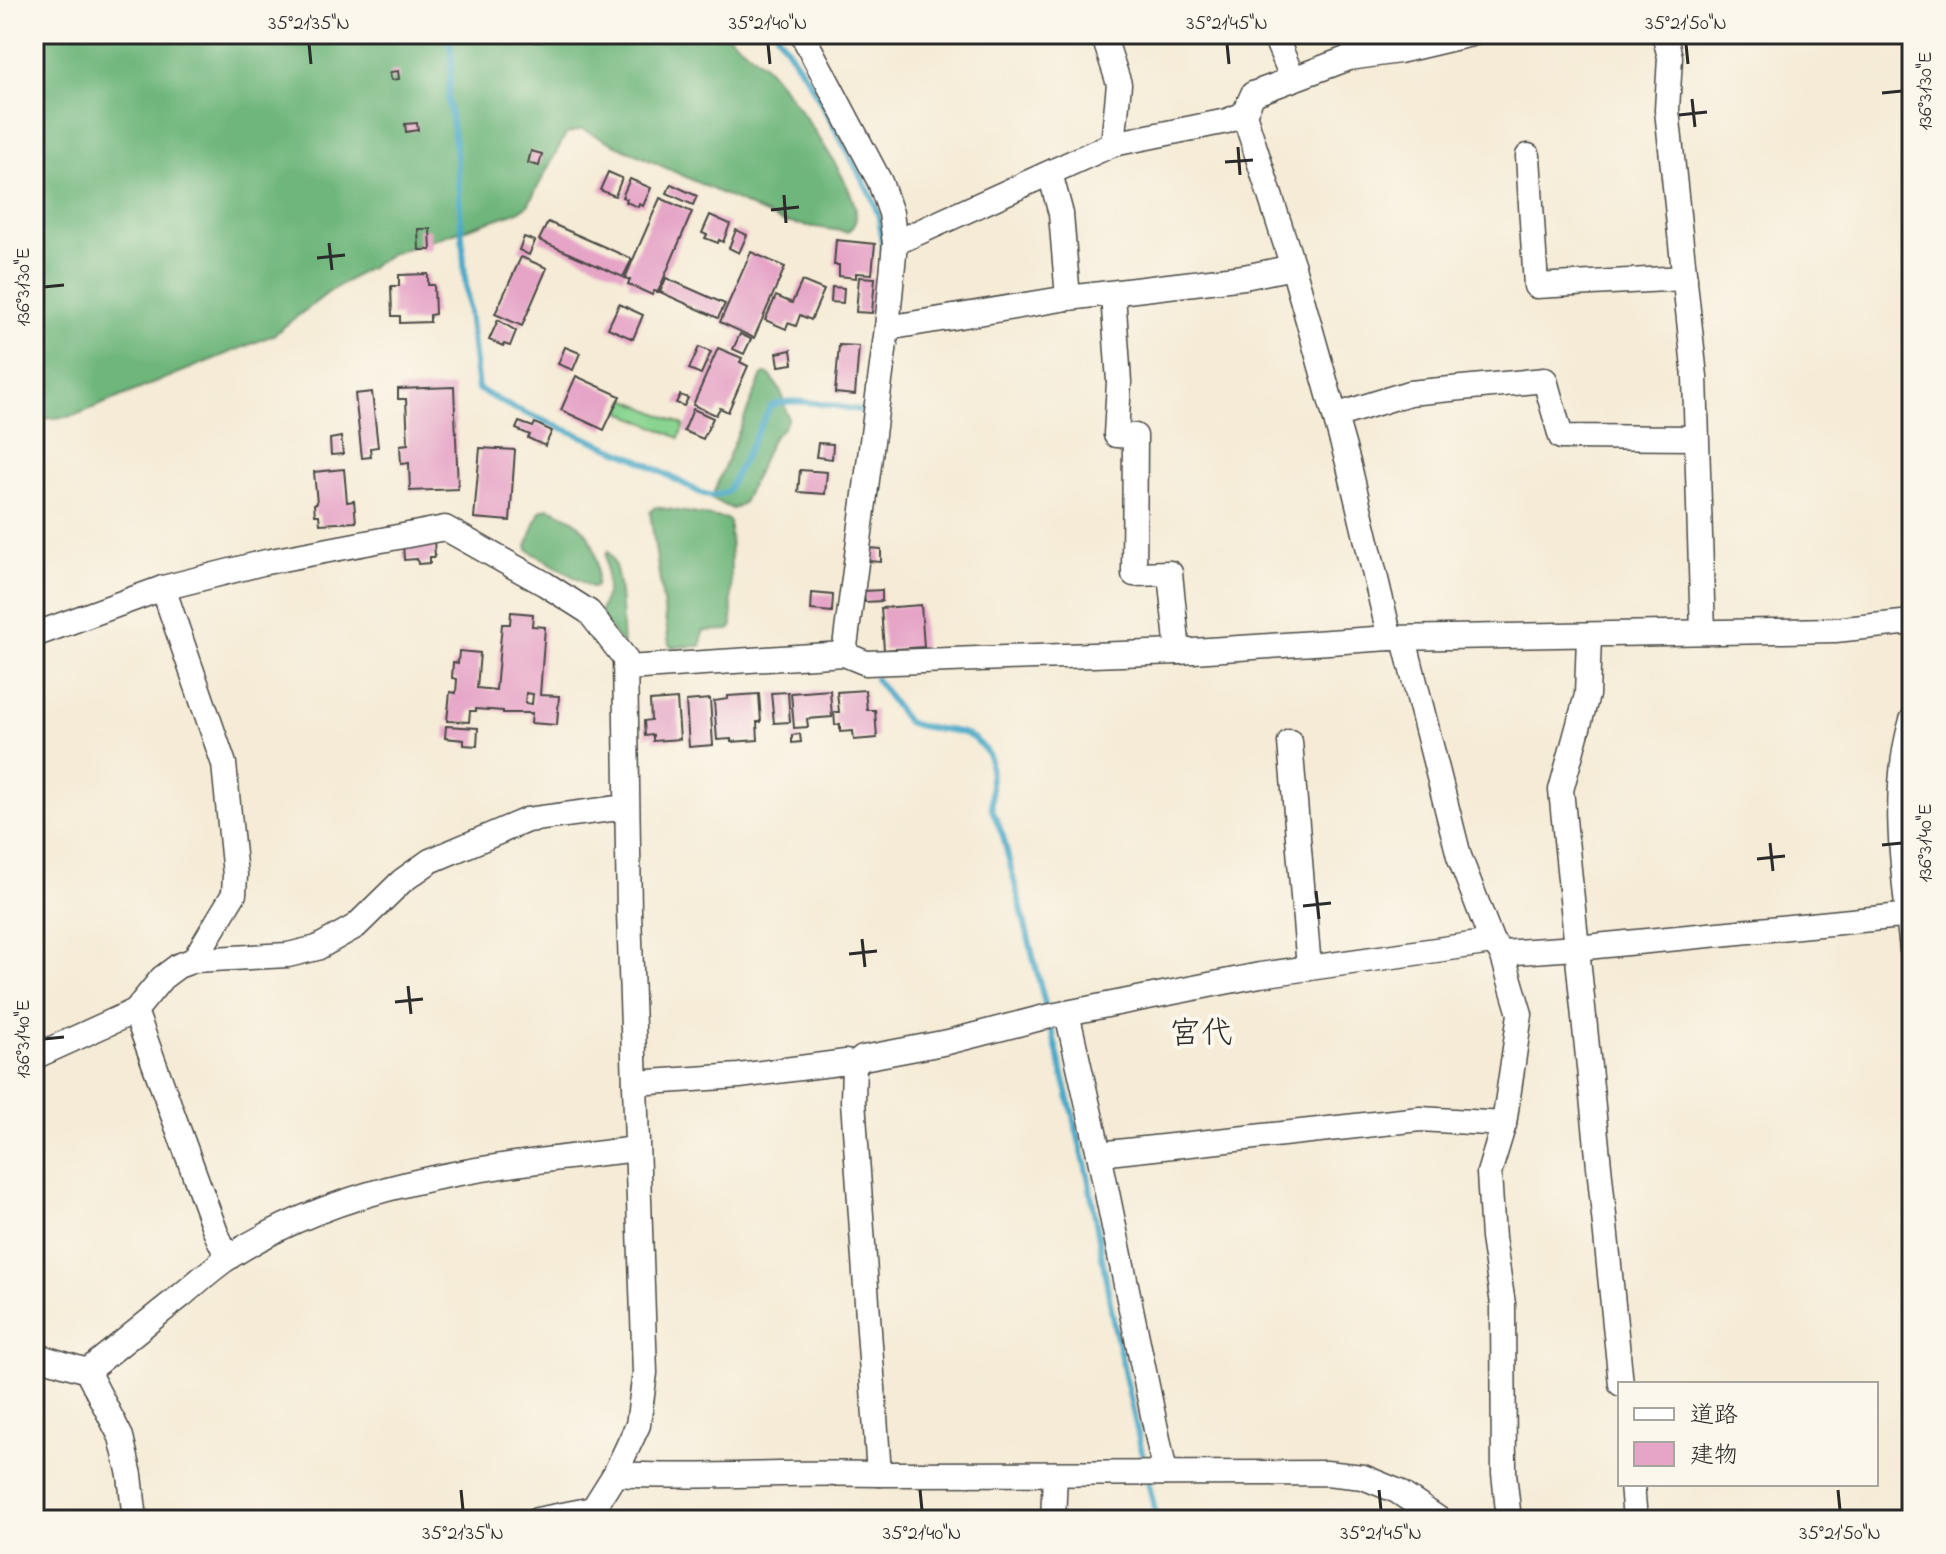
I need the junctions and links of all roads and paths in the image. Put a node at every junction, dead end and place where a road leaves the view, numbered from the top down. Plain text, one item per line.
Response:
1 (802, 34) edge
2 (1103, 34) edge
3 (1274, 34) edge
4 (1471, 34) edge
5 (1664, 34) edge
6 (1347, 46) edge
7 (1293, 79) junction
8 (1244, 114) junction
9 (1113, 144) junction
10 (1528, 156) dead end
11 (1050, 173) junction
12 (895, 243) junction
13 (1293, 267) junction
14 (1685, 278) junction
15 (1113, 294) junction
16 (1068, 298) junction
17 (887, 328) junction
18 (1335, 416) junction
19 (1696, 438) junction
20 (163, 588) junction
21 (1912, 622) edge
22 (1703, 632) junction
23 (34, 635) edge
24 (1589, 636) junction
25 (1397, 638) junction
26 (1178, 652) junction
27 (844, 654) junction
28 (627, 668) junction
29 (1912, 720) edge
30 (1290, 742) dead end
31 (626, 807) junction
32 (1910, 915) edge
33 (1497, 947) junction
34 (1576, 948) junction
35 (1912, 950) edge
36 (194, 960) junction
37 (1309, 968) junction
38 (135, 1011) junction
39 (1055, 1015) junction
40 (34, 1057) edge
41 (854, 1065) junction
42 (635, 1083) junction
43 (1504, 1124) junction
44 (636, 1149) junction
45 (1099, 1154) junction
46 (228, 1258) junction
47 (34, 1355) edge
48 (87, 1371) junction
49 (1621, 1382) edge
50 (1151, 1473) junction
51 (615, 1474) junction
52 (879, 1474) junction
53 (1055, 1474) junction
54 (1632, 1486) edge
55 (591, 1514) edge
56 (135, 1520) edge
57 (537, 1520) edge
58 (1053, 1520) edge
59 (1440, 1520) edge
60 (1509, 1520) edge
61 (1635, 1520) edge

1 - 12 street
2 - 9 street
3 - 7 street
4 - 6 street
5 - 14 street
6 - 7 street
7 - 8 street
8 - 9 street
8 - 13 street
9 - 11 street
10 - 14 street
11 - 12 street
11 - 16 street
12 - 17 street
13 - 15 street
13 - 18 street
14 - 19 street
15 - 16 street
15 - 26 street
16 - 17 street
17 - 27 street
18 - 19 street
18 - 25 street
19 - 22 street
20 - 23 street
20 - 28 street
20 - 36 street
21 - 22 street
22 - 24 street
24 - 25 street
24 - 34 street
25 - 26 street
25 - 33 street
26 - 27 street
27 - 28 street
28 - 31 street
29 - 32 street
30 - 37 street
31 - 36 street
31 - 42 street
32 - 34 street
32 - 35 street
33 - 34 street
33 - 37 street
33 - 43 street
34 - 49 street
36 - 38 street
37 - 39 street
38 - 40 street
38 - 46 street
39 - 41 street
39 - 45 street
41 - 42 street
41 - 52 street
42 - 44 street
43 - 45 street
43 - 60 street
44 - 46 street
44 - 51 street
45 - 50 street
46 - 48 street
47 - 48 street
48 - 56 street
50 - 53 street
50 - 59 street
51 - 52 street
51 - 55 street
52 - 53 street
53 - 58 street
54 - 61 street
55 - 57 street

